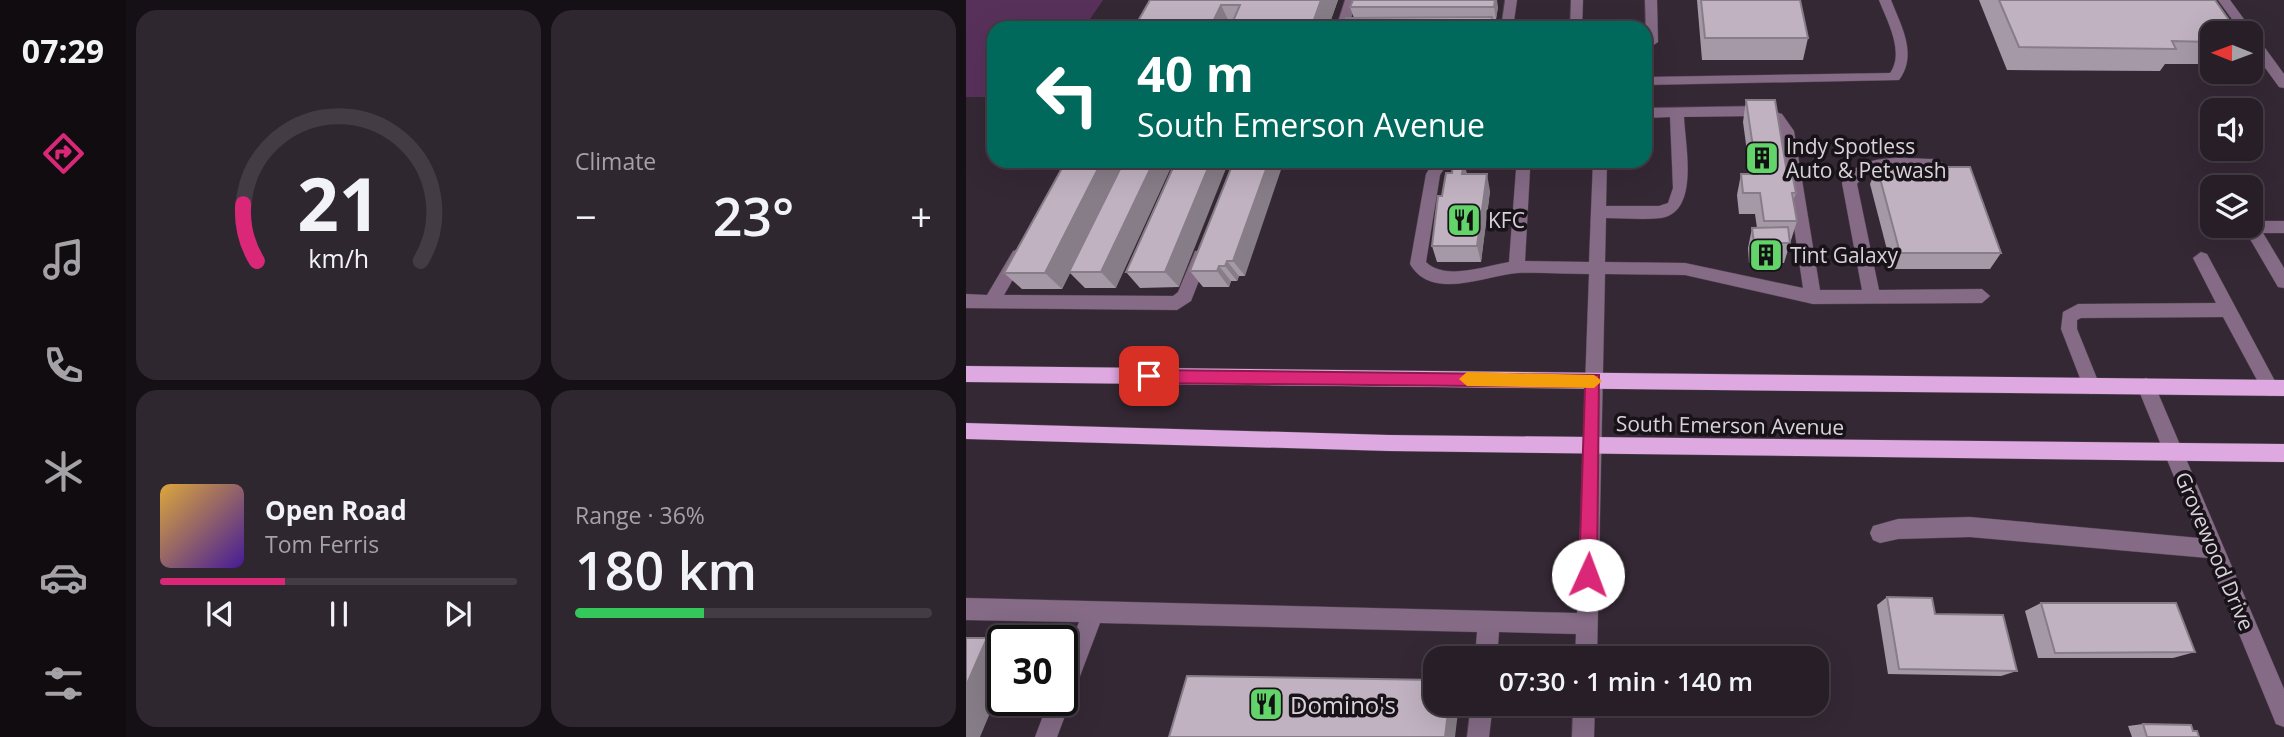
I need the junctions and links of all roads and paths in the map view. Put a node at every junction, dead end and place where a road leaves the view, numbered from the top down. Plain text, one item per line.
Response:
1 (1351, 0) edge
2 (1511, 0) edge
3 (1577, 0) edge
4 (1651, 0) edge
5 (1885, 0) edge
6 (2224, 0) edge
7 (1344, 21) edge
8 (1508, 21) edge
9 (1576, 21) edge
10 (1652, 21) edge
11 (2239, 21) edge
12 (2263, 55) edge
13 (1652, 81) edge
14 (2284, 84) edge
15 (1652, 113) edge
16 (1677, 113) junction
17 (1937, 164) edge
18 (1437, 168) edge
19 (1522, 168) edge
20 (1600, 168) edge
21 (1599, 212) junction
22 (2284, 227) edge
23 (1030, 234) edge
24 (1209, 235) edge
25 (2201, 258) dead end
26 (1517, 267) junction
27 (1597, 269) junction
28 (2284, 282) edge
29 (1982, 296) dead end
30 (1813, 297) junction
31 (1872, 297) junction
32 (966, 301) edge
33 (992, 301) junction
34 (2228, 310) junction
35 (966, 374) edge
36 (1594, 380) junction
37 (2091, 386) junction
38 (2146, 386) junction
39 (2277, 388) edge
40 (966, 431) edge
41 (1592, 446) junction
42 (2173, 452) junction
43 (2284, 453) edge
44 (1880, 533) dead end
45 (2214, 549) junction
46 (966, 609) edge
47 (1094, 612) junction
48 (1489, 621) junction
49 (1587, 624) junction
50 (1487, 646) edge
51 (1586, 646) edge
52 (1078, 654) edge
53 (1054, 716) edge
54 (1481, 716) edge
55 (1584, 716) edge
56 (2284, 716) edge
57 (1046, 737) edge
58 (1478, 737) edge
59 (1584, 737) edge

1 - 7 street
2 - 8 street
3 - 9 street
4 - 10 street
5 - 13 street
6 - 11 street
12 - 14 street
15 - 16 street
16 - 21 street
16 - 30 street
17 - 31 street
18 - 26 street
19 - 26 street
20 - 21 street
21 - 27 street
22 - 28 street
23 - 33 street
24 - 33 street
25 - 34 street
26 - 27 street
27 - 30 street
27 - 36 street
29 - 31 street
30 - 31 street
32 - 33 street
34 - 37 street
34 - 39 street
35 - 36 main road, South Emerson Avenue
36 - 37 main road, South Emerson Avenue
36 - 41 street
37 - 38 main road, South Emerson Avenue
38 - 39 main road, South Emerson Avenue
38 - 42 street, Grovewood Drive
40 - 41 main road, South Emerson Avenue
41 - 42 main road, South Emerson Avenue
41 - 49 street
42 - 43 main road, South Emerson Avenue
42 - 45 street, Grovewood Drive
44 - 45 street
45 - 56 street, Grovewood Drive
46 - 47 street
47 - 48 street
47 - 52 street
48 - 49 street
48 - 50 street
49 - 51 street
53 - 57 street
54 - 58 street
55 - 59 street

